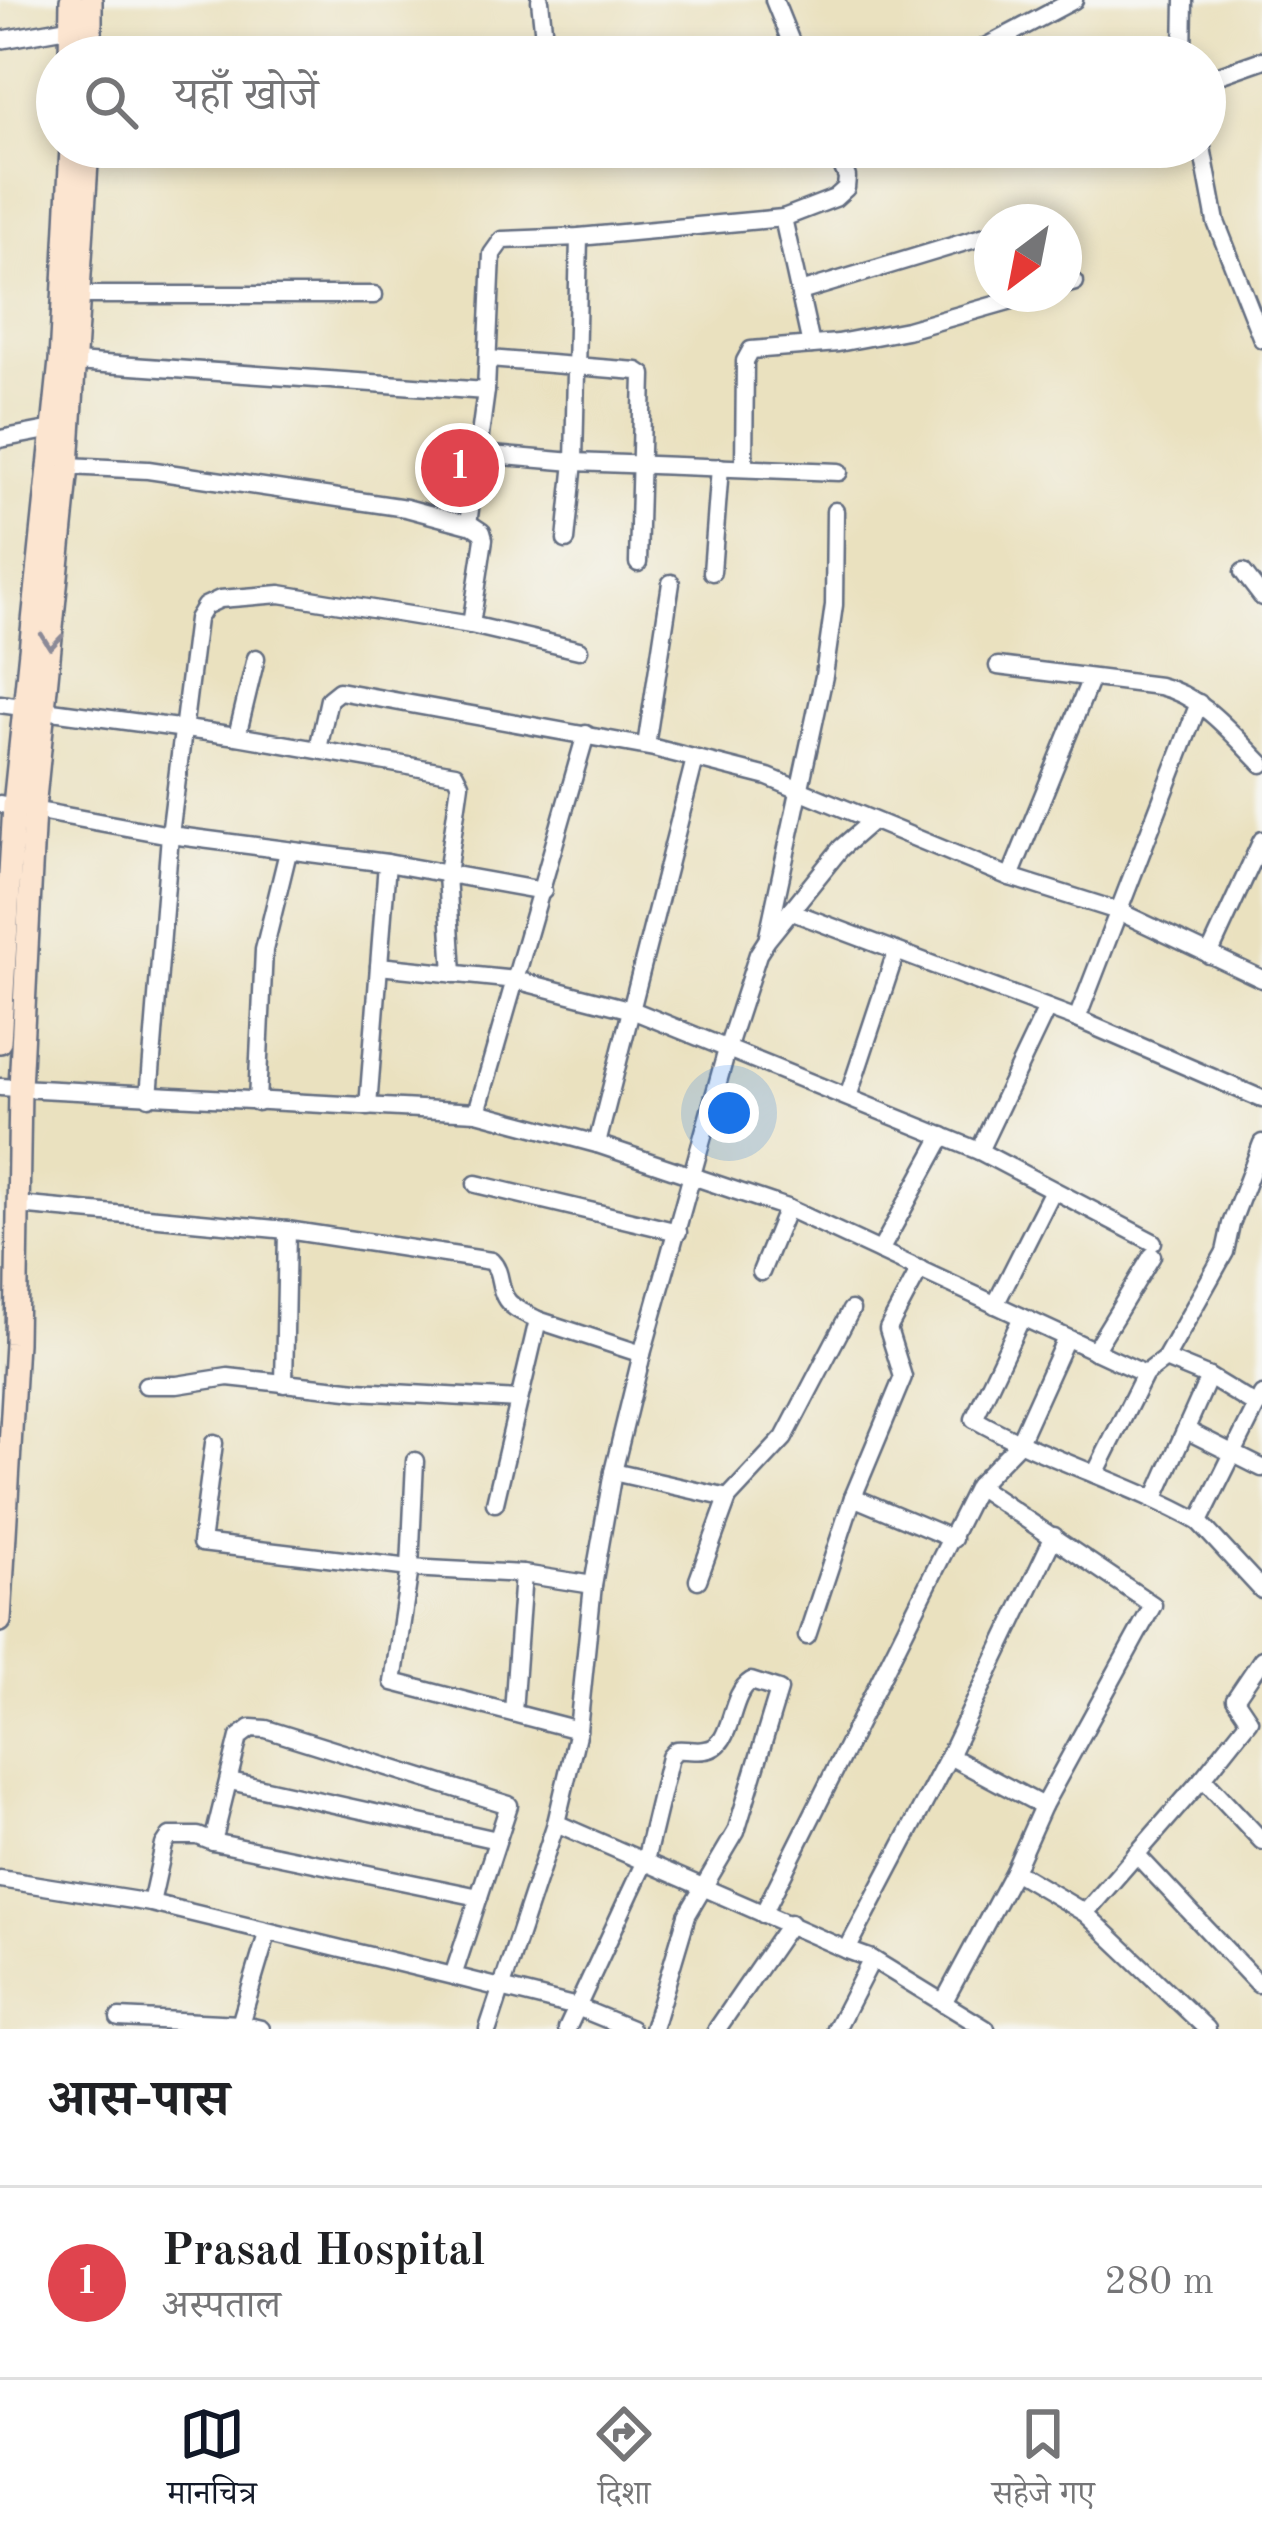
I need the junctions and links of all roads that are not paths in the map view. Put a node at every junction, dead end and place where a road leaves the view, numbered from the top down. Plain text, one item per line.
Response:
1 (70, 0) edge
2 (92, 0) edge
3 (540, 0) edge
4 (774, 0) edge
5 (1074, 0) edge
6 (1184, 0) edge
7 (1043, 8) edge
8 (68, 28) junction
9 (69, 36) edge
10 (91, 36) edge
11 (544, 36) edge
12 (789, 36) edge
13 (999, 36) edge
14 (1183, 36) edge
15 (0, 40) edge
16 (1262, 60) edge
17 (1226, 73) edge
18 (70, 168) edge
19 (87, 168) edge
20 (843, 168) edge
21 (1206, 168) edge
22 (783, 218) junction
23 (579, 237) junction
24 (974, 239) edge
25 (800, 292) junction
26 (81, 295) junction
27 (374, 295) dead end
28 (974, 311) edge
29 (1262, 339) edge
30 (811, 345) junction
31 (489, 359) junction
32 (76, 362) junction
33 (576, 365) junction
34 (486, 391) junction
35 (53, 429) junction
36 (0, 439) edge
37 (480, 454) junction
38 (574, 462) junction
39 (643, 463) junction
40 (68, 466) junction
41 (720, 466) junction
42 (745, 467) junction
43 (838, 472) dead end
44 (835, 511) dead end
45 (468, 524) junction
46 (566, 541) dead end
47 (638, 563) dead end
48 (712, 572) dead end
49 (1243, 572) dead end
50 (671, 583) dead end
51 (1262, 597) edge
52 (471, 625) junction
53 (579, 650) dead end
54 (256, 658) dead end
55 (998, 666) dead end
56 (1091, 678) junction
57 (1199, 703) junction
58 (0, 704) edge
59 (34, 711) junction
60 (181, 729) junction
61 (586, 734) junction
62 (237, 736) junction
63 (646, 746) junction
64 (318, 749) junction
65 (694, 758) junction
66 (1262, 764) edge
67 (800, 788) junction
68 (16, 806) edge
69 (872, 821) junction
70 (170, 835) junction
71 (1262, 840) edge
72 (288, 852) junction
73 (387, 863) junction
74 (447, 874) junction
75 (1010, 877) junction
76 (543, 891) junction
77 (790, 911) junction
78 (1118, 911) junction
79 (767, 940) junction
80 (896, 952) junction
81 (1209, 955) junction
82 (379, 967) junction
83 (453, 974) junction
84 (1262, 979) edge
85 (517, 980) junction
86 (1047, 1008) junction
87 (632, 1010) junction
88 (1077, 1019) junction
89 (0, 1042) edge
90 (728, 1046) junction
91 (10, 1087) edge
92 (149, 1097) junction
93 (848, 1097) junction
94 (1262, 1099) edge
95 (257, 1102) junction
96 (368, 1107) junction
97 (477, 1112) junction
98 (943, 1136) junction
99 (1262, 1143) edge
100 (597, 1144) junction
101 (980, 1151) junction
102 (692, 1173) junction
103 (476, 1184) dead end
104 (1052, 1192) junction
105 (18, 1205) junction
106 (788, 1208) junction
107 (287, 1230) junction
108 (678, 1232) junction
109 (880, 1251) junction
110 (920, 1269) junction
111 (760, 1272) dead end
112 (995, 1305) junction
113 (851, 1310) dead end
114 (1022, 1317) junction
115 (538, 1320) junction
116 (1066, 1338) junction
117 (1094, 1352) junction
118 (642, 1354) junction
119 (1166, 1358) junction
120 (1144, 1374) junction
121 (1209, 1377) junction
122 (284, 1384) junction
123 (146, 1385) dead end
124 (519, 1400) junction
125 (1259, 1400) edge
126 (1186, 1430) junction
127 (214, 1443) dead end
128 (1018, 1444) junction
129 (1233, 1453) junction
130 (416, 1461) dead end
131 (1262, 1468) edge
132 (613, 1472) junction
133 (1095, 1474) junction
134 (977, 1486) junction
135 (853, 1497) junction
136 (728, 1498) junction
137 (1155, 1498) junction
138 (495, 1503) dead end
139 (1199, 1522) junction
140 (1054, 1536) junction
141 (953, 1539) junction
142 (410, 1568) junction
143 (523, 1574) junction
144 (698, 1580) dead end
145 (593, 1585) junction
146 (1262, 1590) edge
147 (0, 1621) edge
148 (807, 1636) dead end
149 (1262, 1659) edge
150 (513, 1712) junction
151 (578, 1730) junction
152 (949, 1756) junction
153 (1203, 1778) junction
154 (230, 1781) junction
155 (1043, 1806) junction
156 (556, 1823) junction
157 (497, 1840) junction
158 (1262, 1841) edge
159 (213, 1842) junction
160 (1136, 1854) junction
161 (645, 1861) junction
162 (1015, 1870) junction
163 (0, 1879) edge
164 (702, 1886) junction
165 (478, 1897) junction
166 (151, 1903) junction
167 (1085, 1913) junction
168 (763, 1914) junction
169 (790, 1923) junction
170 (267, 1934) junction
171 (848, 1950) junction
172 (872, 1960) junction
173 (453, 1976) junction
174 (1262, 1980) edge
175 (504, 1990) junction
176 (943, 2003) junction
177 (577, 2007) junction
178 (119, 2018) dead end
179 (239, 2026) edge
180 (261, 2029) edge
181 (488, 2029) edge
182 (567, 2029) edge
183 (631, 2029) edge
184 (653, 2029) edge
185 (717, 2029) edge
186 (836, 2029) edge
187 (986, 2029) edge
188 (1207, 2029) edge

1 - 8 street
2 - 10 street
3 - 11 street
4 - 12 street
5 - 7 street
6 - 14 street
7 - 13 street
8 - 9 street
8 - 15 street
16 - 17 street
18 - 35 street
19 - 26 street
20 - 22 street
21 - 29 street
22 - 23 street
22 - 25 street
23 - 31 street
23 - 33 street
24 - 25 street
25 - 30 street
26 - 27 street
26 - 32 street
28 - 30 street
30 - 42 street
31 - 33 street
31 - 34 street
32 - 34 street
32 - 40 street
33 - 38 street
33 - 39 street
34 - 37 street
35 - 36 street
35 - 59 street
37 - 38 street
37 - 45 street
38 - 39 street
38 - 46 street
39 - 41 street
39 - 47 street
40 - 45 street
40 -> 59 street
41 - 42 street
41 - 48 street
42 - 43 street
44 - 67 street
45 - 52 street
49 - 51 street
50 - 63 street
52 - 53 street
52 - 60 street
54 - 62 street
55 - 56 street
56 - 57 street
56 - 75 street
57 - 66 street
57 - 78 street
58 - 59 street
59 - 60 street
59 - 68 street
60 - 62 street
60 - 70 street
61 - 63 street
61 - 64 street
61 - 76 street
62 - 64 street
63 - 65 street
64 - 74 street
65 - 67 street
65 - 87 street
67 - 69 street
67 - 79 street
68 - 70 street
68 - 89 street
68 - 91 street
69 - 75 street
69 - 77 street
70 - 72 street
70 - 92 street
71 - 81 street
72 - 73 street
72 - 95 street
73 - 74 street
73 - 82 street
74 - 76 street
74 - 83 street
75 - 78 street
76 - 85 street
77 - 79 street
77 - 80 street
78 - 81 street
78 - 88 street
79 - 90 street
80 - 86 street
80 - 93 street
81 - 84 street
82 - 83 street
82 - 96 street
83 - 85 street
85 - 87 street
85 - 97 street
86 - 88 street
86 - 101 street
87 - 90 street
87 - 100 street
88 - 94 street
90 - 93 street
90 - 102 street
91 - 92 street
91 - 105 street
92 - 95 street
93 - 98 street
95 - 96 street
96 - 97 street
97 - 100 street
98 - 101 street
98 - 109 street
99 - 119 street
100 - 102 street
101 - 104 street
102 - 106 street
102 - 108 street
103 - 108 street
104 - 112 street
104 - 117 street
105 - 107 street
105 - 147 street
106 - 109 street
106 - 111 street
107 - 115 street
107 - 122 street
108 - 118 street
109 - 110 street
110 - 112 street
110 - 135 street
112 - 114 street
113 - 136 street
114 - 116 street
114 - 128 street
115 - 118 street
115 - 124 street
116 - 117 street
116 - 128 street
117 - 120 street
118 - 132 street
119 - 120 street
119 - 121 street
120 - 133 street
121 - 125 street
121 - 126 street
122 - 123 street
122 - 124 street
124 - 138 street
125 - 129 street
126 - 129 street
126 - 137 street
127 - 142 street
128 - 133 street
128 - 134 street
129 - 131 street
129 - 139 street
130 - 142 street
132 - 136 street
132 - 145 street
133 - 137 street
134 - 140 street
134 - 141 street
135 - 141 street
135 - 148 street
136 - 144 street
137 - 139 street
139 - 146 street
140 - 152 street
140 - 155 street
141 - 168 street
142 - 143 street
142 - 150 street
143 - 145 street
143 - 150 street
145 - 151 street
149 - 153 street
150 - 151 street
151 - 156 street
152 - 155 street
152 - 171 street
153 - 158 street
153 - 160 street
154 - 157 street
154 - 157 street
154 - 159 street
155 - 162 street
156 - 161 street
156 - 175 street
157 - 165 street
159 - 165 street
159 - 166 street
160 - 167 street
160 - 174 street
161 - 164 street
161 - 164 street
161 - 177 street
162 - 167 street
162 - 176 street
163 - 166 street
164 - 168 street
164 - 184 street
165 - 173 street
166 - 170 street
167 - 188 street
168 - 169 street
169 - 171 street
169 - 185 street
170 - 173 street
170 - 179 street
171 - 172 street
172 - 176 street
172 - 186 street
173 - 175 street
175 - 177 street
175 - 181 street
176 - 187 street
177 - 182 street
177 - 183 street
178 - 179 street
179 - 180 street

